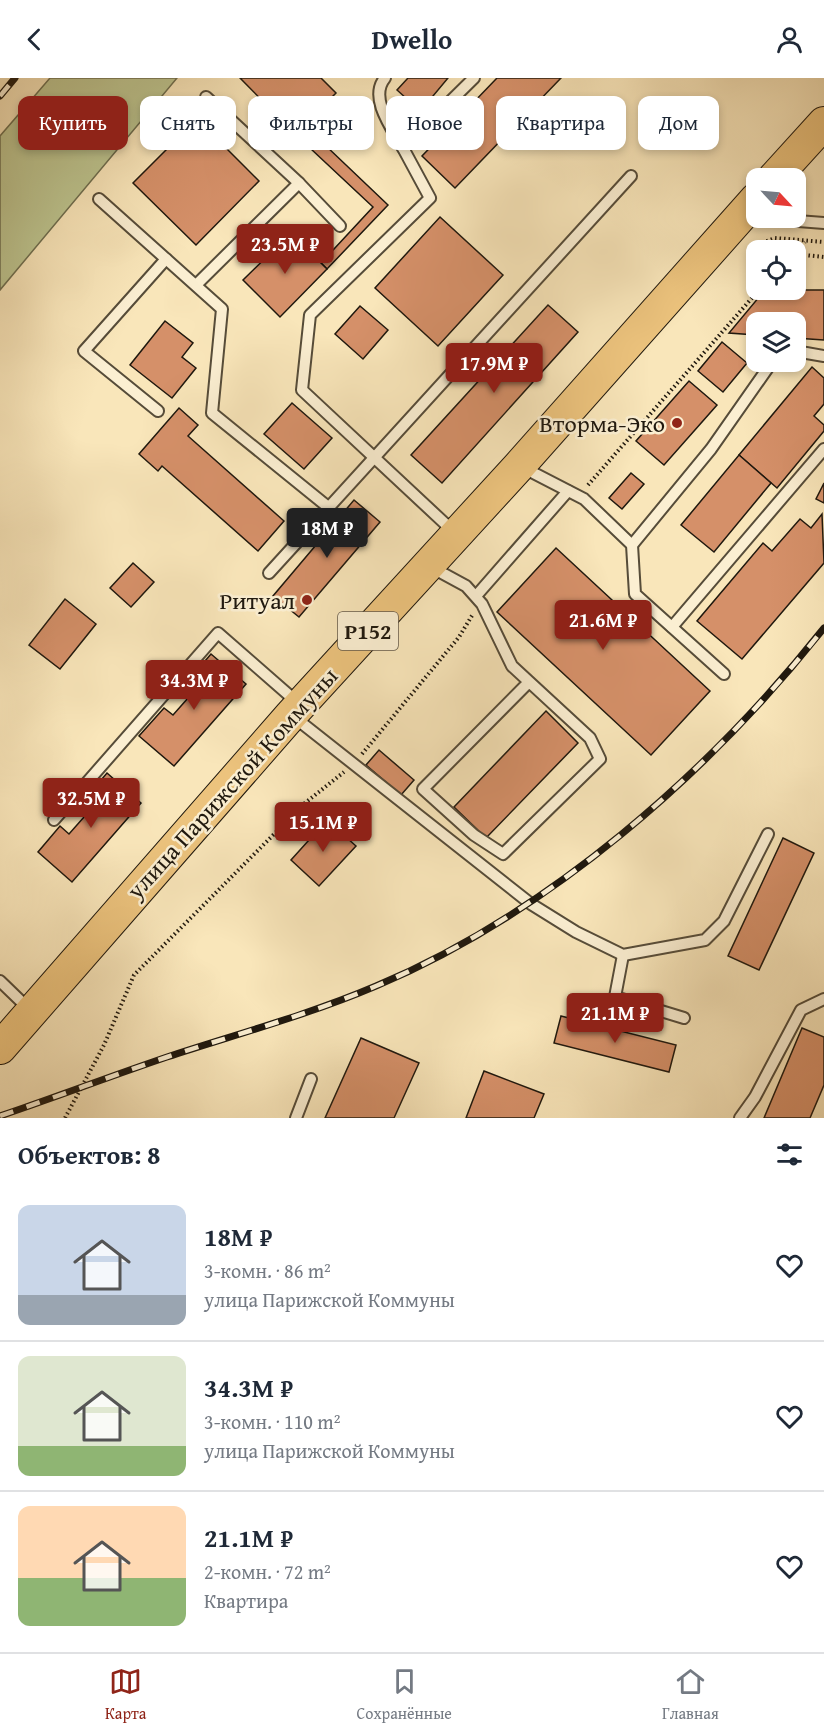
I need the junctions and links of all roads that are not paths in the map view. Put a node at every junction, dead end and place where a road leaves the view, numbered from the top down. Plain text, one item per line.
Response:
1 (474, 78) edge
2 (380, 80) edge
3 (456, 96) edge
4 (386, 116) edge
5 (824, 123) edge
6 (236, 125) edge
7 (404, 150) edge
8 (783, 168) edge
9 (631, 176) dead end
10 (299, 183) junction
11 (99, 199) dead end
12 (746, 210) edge
13 (806, 219) edge
14 (824, 223) edge
15 (340, 226) dead end
16 (166, 259) junction
17 (196, 285) junction
18 (806, 353) edge
19 (824, 356) edge
20 (765, 372) edge
21 (158, 411) dead end
22 (824, 449) edge
23 (375, 457) junction
24 (519, 466) junction
25 (568, 491) junction
26 (328, 507) junction
27 (456, 534) junction
28 (632, 545) junction
29 (428, 566) junction
30 (269, 573) dead end
31 (476, 596) junction
32 (672, 627) junction
33 (724, 674) dead end
34 (529, 682) junction
35 (296, 710) junction
36 (54, 820) dead end
37 (768, 834) dead end
38 (623, 954) junction
39 (0, 981) edge
40 (824, 999) edge
41 (31, 1011) junction
42 (684, 1018) dead end
43 (0, 1048) edge
44 (311, 1079) dead end
45 (296, 1118) edge
46 (740, 1118) edge

1 - 3 lane
2 - 4 lane
5 - 8 main road
6 - 10 lane
7 - 23 lane
9 - 23 lane
10 - 15 lane
10 - 17 lane
11 - 16 lane
12 - 24 main road, улица Парижской Коммуны / Р152
13 - 14 lane
16 - 17 lane
16 - 21 lane
17 - 26 lane
18 - 19 lane
20 - 28 lane
22 - 32 lane
23 - 26 lane
23 - 27 lane
24 - 25 lane
24 - 27 main road, улица Парижской Коммуны / Р152
25 - 28 lane
25 - 31 lane
26 - 30 lane
27 - 29 main road, улица Парижской Коммуны / Р152
28 - 32 lane
29 - 31 lane
29 - 35 main road, улица Парижской Коммуны / Р152
31 - 34 lane
32 - 33 lane
34 - 34 lane
35 - 36 lane
35 - 38 lane
35 - 41 main road, улица Парижской Коммуны / Р152
37 - 38 lane
38 - 42 lane
39 - 41 lane
40 - 46 lane
41 - 43 main road, улица Парижской Коммуны / Р152
44 - 45 lane

